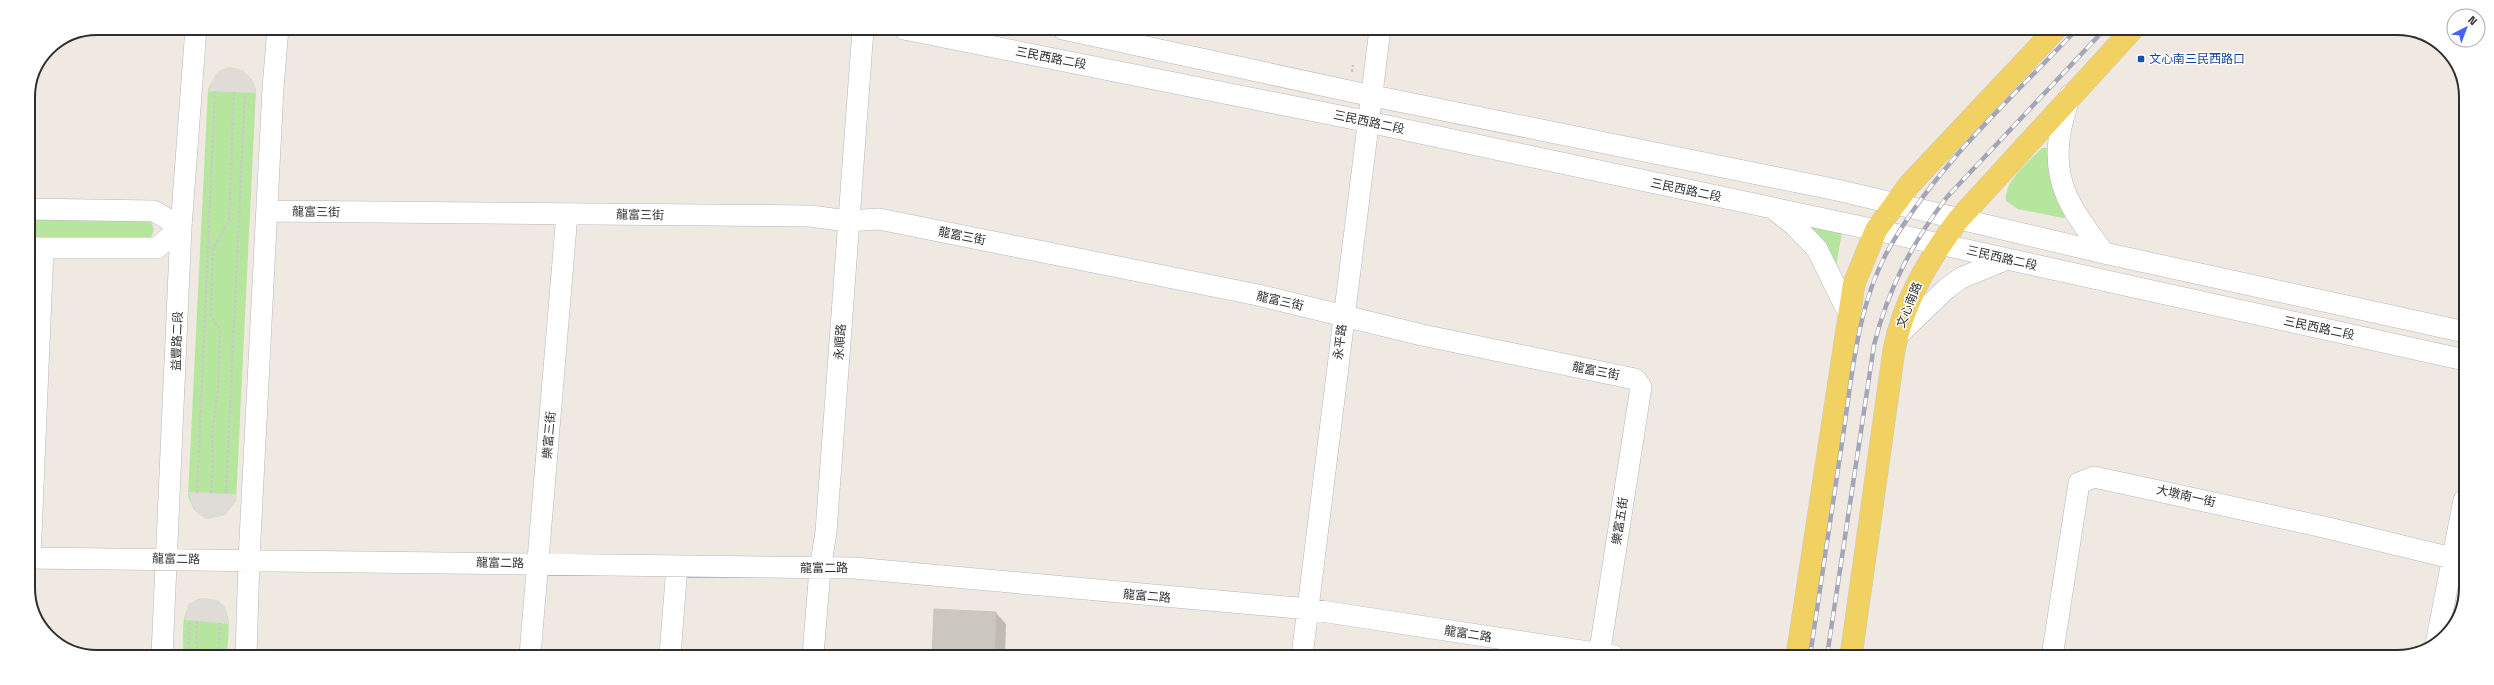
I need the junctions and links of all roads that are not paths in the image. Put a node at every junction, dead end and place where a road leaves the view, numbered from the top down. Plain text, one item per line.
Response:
1 (195, 35) edge
2 (277, 35) edge
3 (863, 35) edge
4 (934, 35) edge
5 (1091, 35) edge
6 (1379, 35) edge
7 (2050, 35) edge
8 (2127, 35) edge
9 (1371, 95) junction
10 (2070, 95) junction
11 (1367, 122) junction
12 (1894, 203) junction
13 (1773, 208) junction
14 (35, 209) edge
15 (267, 211) junction
16 (567, 214) junction
17 (1958, 220) junction
18 (848, 221) junction
19 (181, 226) junction
20 (1876, 230) junction
21 (1939, 244) junction
22 (35, 248) edge
23 (2104, 253) junction
24 (2007, 259) junction
25 (1849, 314) junction
26 (1343, 315) junction
27 (2459, 331) edge
28 (1897, 336) junction
29 (2459, 359) edge
30 (1641, 387) joint
31 (35, 558) edge
32 (167, 558) junction
33 (249, 559) junction
34 (2458, 559) edge
35 (538, 563) junction
36 (677, 566) junction
37 (820, 569) junction
38 (1308, 609) junction
39 (2439, 634) edge
40 (162, 650) edge
41 (246, 650) edge
42 (530, 650) edge
43 (670, 650) edge
44 (813, 650) edge
45 (1303, 650) edge
46 (1566, 650) edge
47 (1605, 650) edge
48 (1798, 650) edge
49 (1852, 650) edge
50 (2053, 650) edge

1 - 19 street, 益豐路二段
2 - 15 street
3 - 18 street, 永順路
4 - 11 street, 三民西路二段
5 - 9 street
6 - 9 street, 永平路
7 - 12 main road
8 - 10 main road, 文心南路
9 - 11 street, 永平路
9 - 12 street
10 - 17 main road, 文心南路
10 - 23 street
11 - 13 street, 三民西路二段
11 - 26 street, 永平路
12 - 17 street
12 - 20 main road
13 - 20 street, 三民西路二段
13 - 25 street
14 - 19 street
15 - 16 street, 龍富三街
15 - 33 street
16 - 18 street, 龍富三街
16 - 35 street, 樂富三街
17 - 21 main road, 文心南路
17 - 23 street
18 - 26 street, 龍富三街
18 - 37 street, 永順路
19 - 22 street
19 - 32 street, 益豐路二段
20 - 21 street, 三民西路二段
20 - 25 main road
21 - 24 street, 三民西路二段
21 - 28 main road, 文心南路
23 - 27 street
24 - 28 street
24 - 29 street, 三民西路二段
25 - 48 main road
26 - 30 street, 龍富三街
26 - 38 street, 永平路
28 - 49 main road, 文心南路
30 - 47 street, 樂富五街
31 - 32 street, 龍富二路
32 - 33 street, 龍富二路
32 - 40 street, 益豐路二段
33 - 35 street, 龍富二路
33 - 41 street
34 - 39 street
34 - 50 street, 大墩南一街
35 - 36 street, 龍富二路
35 - 42 street, 樂富三街
36 - 37 street, 龍富二路
36 - 43 street
37 - 38 street, 龍富二路
37 - 44 street, 永順路
38 - 45 street, 永平路
38 - 46 street, 龍富二路

